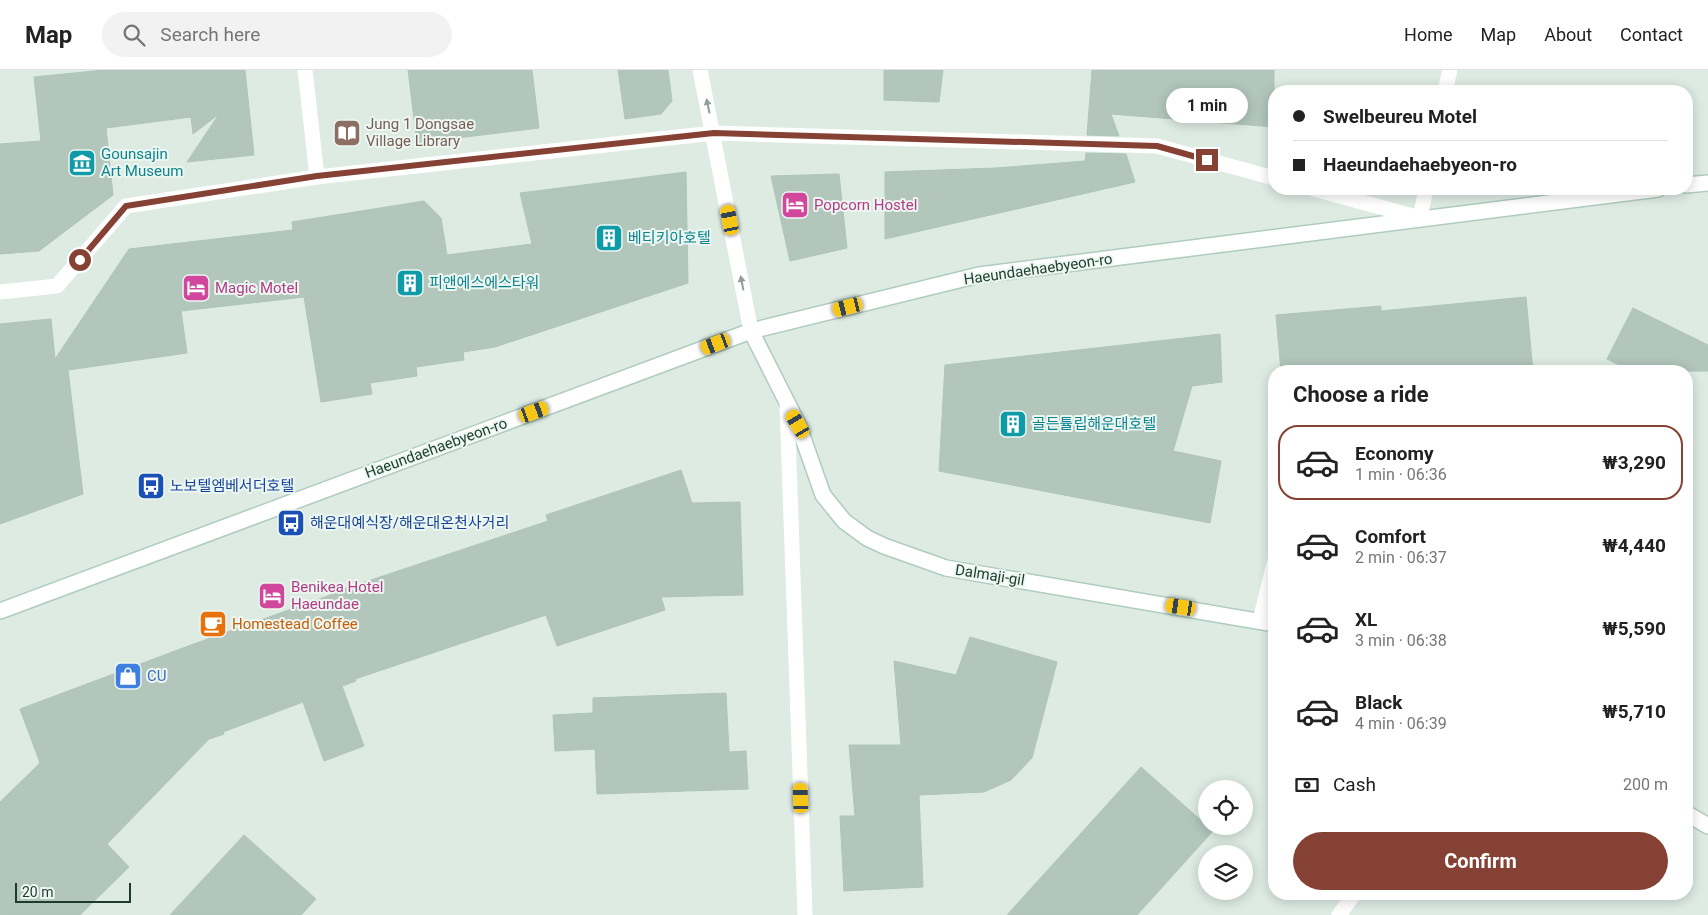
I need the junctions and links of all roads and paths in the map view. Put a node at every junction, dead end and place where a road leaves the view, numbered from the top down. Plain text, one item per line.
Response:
1 (305, 70) edge
2 (700, 70) edge
3 (1450, 70) edge
4 (1446, 85) edge
5 (714, 133) junction
6 (317, 176) junction
7 (1268, 176) edge
8 (1708, 183) edge
9 (1693, 184) edge
10 (1336, 195) edge
11 (1425, 195) edge
12 (1609, 195) edge
13 (1420, 218) junction
14 (0, 292) edge
15 (751, 331) junction
16 (787, 406) junction
17 (0, 611) edge
18 (1267, 622) edge
19 (1693, 817) edge
20 (1708, 826) edge
21 (1350, 900) edge
22 (805, 915) edge
23 (1339, 915) edge

1 - 6 street
5 -> 2 street, Dalmaji-gil
3 - 4 street
5 - 6 street
5 - 7 street
15 -> 5 street, Dalmaji-gil
6 - 14 street
8 - 9 street
10 - 13 street
11 - 13 street
12 - 13 street, Haeundaehaebyeon-ro
13 - 15 street, Haeundaehaebyeon-ro
15 - 16 street, Dalmaji-gil
15 - 17 street, Haeundaehaebyeon-ro
16 - 18 street, Dalmaji-gil
16 - 22 street, Dalmaji-gil
19 - 20 street
21 - 23 street

